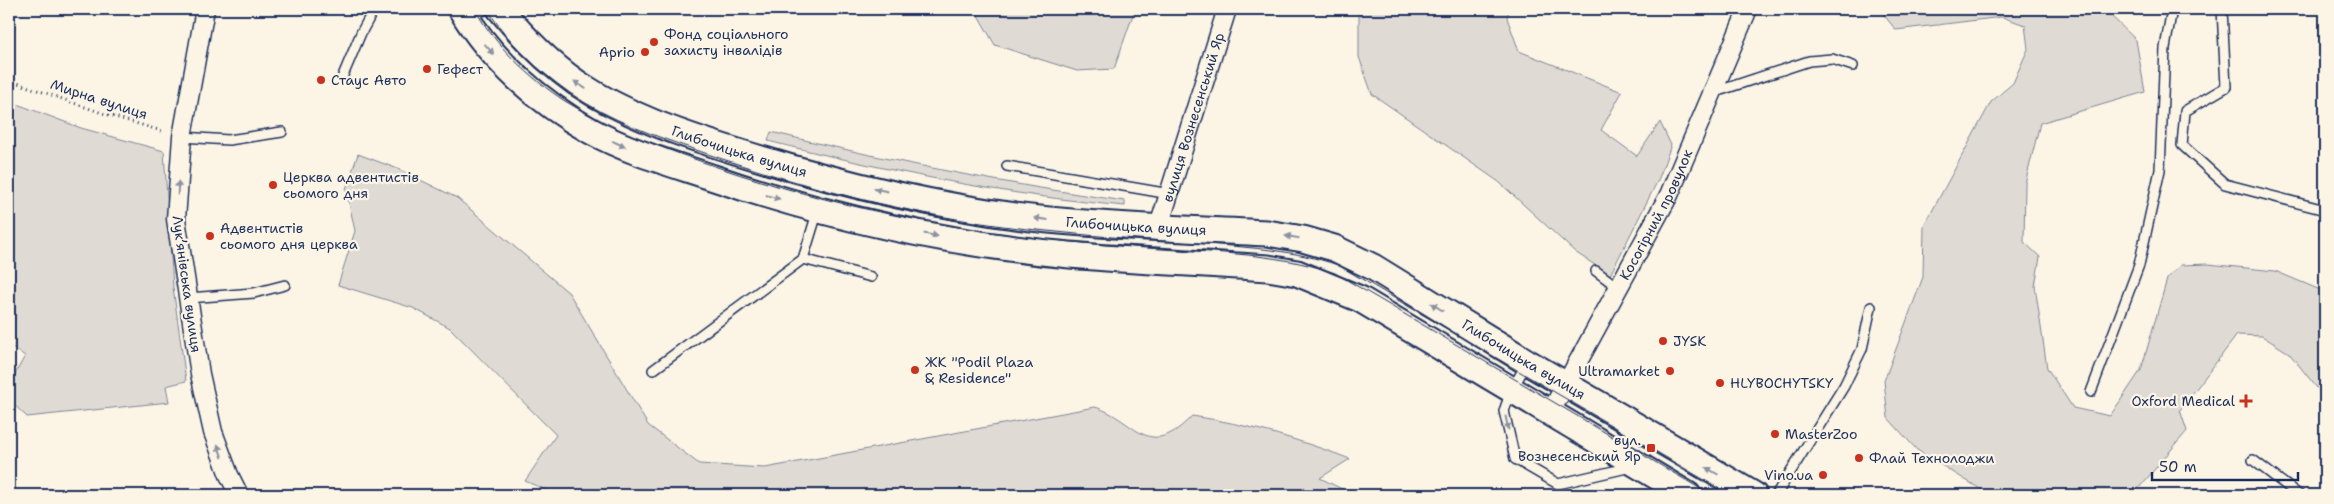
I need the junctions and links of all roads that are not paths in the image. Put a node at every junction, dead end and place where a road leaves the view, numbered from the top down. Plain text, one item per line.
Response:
1 (205, 9) edge
2 (374, 9) edge
3 (500, 9) edge
4 (1226, 9) edge
5 (1748, 9) edge
6 (2172, 9) edge
7 (2222, 9) edge
8 (471, 12) edge
9 (1853, 66) dead end
10 (342, 78) dead end
11 (1712, 94) junction
12 (282, 132) dead end
13 (182, 138) junction
14 (1007, 166) dead end
15 (1170, 194) junction
16 (818, 210) junction
17 (2325, 210) edge
18 (1159, 226) junction
19 (803, 259) junction
20 (1596, 271) dead end
21 (871, 277) dead end
22 (285, 285) dead end
23 (1619, 288) junction
24 (188, 298) junction
25 (1871, 307) dead end
26 (1527, 362) junction
27 (653, 370) dead end
28 (1566, 385) junction
29 (1511, 391) junction
30 (2091, 392) dead end
31 (1550, 413) junction
32 (2253, 460) dead end
33 (1637, 465) junction
34 (240, 495) edge
35 (1688, 495) edge
36 (1754, 495) edge
37 (1776, 495) edge
38 (2299, 495) edge

1 - 13 street, Лукʼянівська вулиця
2 - 10 lane
18 -> 3 main road, Глибочицька вулиця
4 - 15 street, вулиця Вознесенський Яр
5 - 11 street, Косогірний провулок
6 - 30 lane
7 - 17 lane
8 -> 16 main road
9 - 11 lane
11 - 23 street, Косогірний провулок
12 - 13 lane
24 -> 13 street, Лукʼянівська вулиця
14 - 15 lane
15 - 18 street, вулиця Вознесенський Яр
16 - 19 lane
16 -> 29 main road
26 -> 18 main road, Глибочицька вулиця
19 - 21 lane
19 - 27 lane
20 - 23 lane
22 - 24 lane
23 - 28 street, Косогірний провулок
34 -> 24 street, Лукʼянівська вулиця
25 - 37 lane
26 - 28 main road, Глибочицька вулиця
26 - 29 lane
28 - 31 street, Косогірний провулок
36 -> 28 main road, Глибочицька вулиця
29 - 31 main road
29 -> 33 lane
31 - 33 main road
32 - 38 lane
33 - 35 main road

